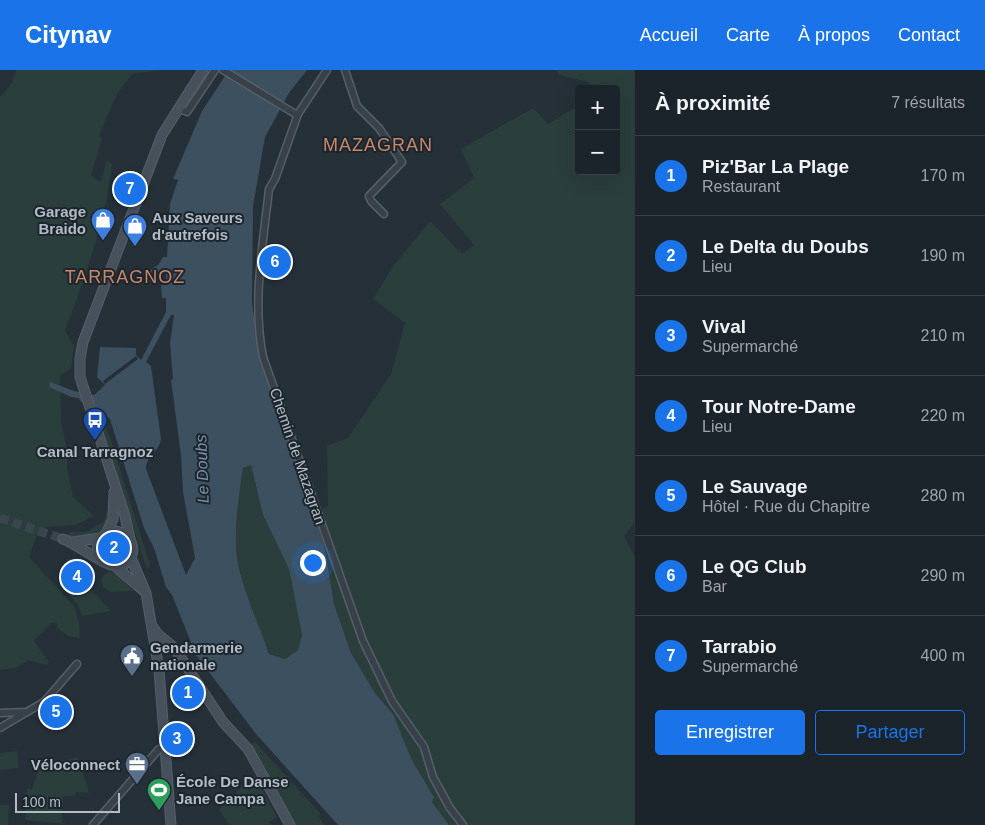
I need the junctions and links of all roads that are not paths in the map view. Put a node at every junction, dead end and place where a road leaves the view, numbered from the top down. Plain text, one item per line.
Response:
1 (203, 70) edge
2 (215, 70) edge
3 (223, 70) edge
4 (327, 70) edge
5 (346, 70) edge
6 (178, 108) junction
7 (297, 116) junction
8 (384, 214) dead end
9 (114, 482) junction
10 (107, 532) junction
11 (100, 538) junction
12 (63, 539) tunnel mouth
13 (130, 539) junction
14 (72, 542) junction
15 (99, 558) junction
16 (130, 558) junction
17 (116, 567) junction
18 (146, 594) junction
19 (151, 622) junction
20 (77, 664) dead end
21 (0, 712) edge
22 (27, 712) junction
23 (0, 728) edge
24 (165, 747) junction
25 (93, 825) edge
26 (171, 825) edge
27 (290, 825) edge
28 (463, 825) edge

1 - 6 main road
2 - 6 street
3 - 7 street
4 - 7 street, Chemin de Mazagran
5 - 8 street
6 - 9 main road
7 - 28 street, Chemin de Mazagran
9 - 10 main road
9 - 13 main road
10 - 11 main road
10 - 13 main road
11 - 14 main road
11 - 15 main road
12 - 14 main road
13 - 16 main road
14 - 15 main road
15 - 17 main road
16 - 17 main road
16 - 18 main road
17 - 18 main road
18 - 19 main road
19 - 24 main road
19 - 27 main road
20 - 22 street
21 - 22 street
22 - 23 street
24 - 25 street
24 - 26 main road

